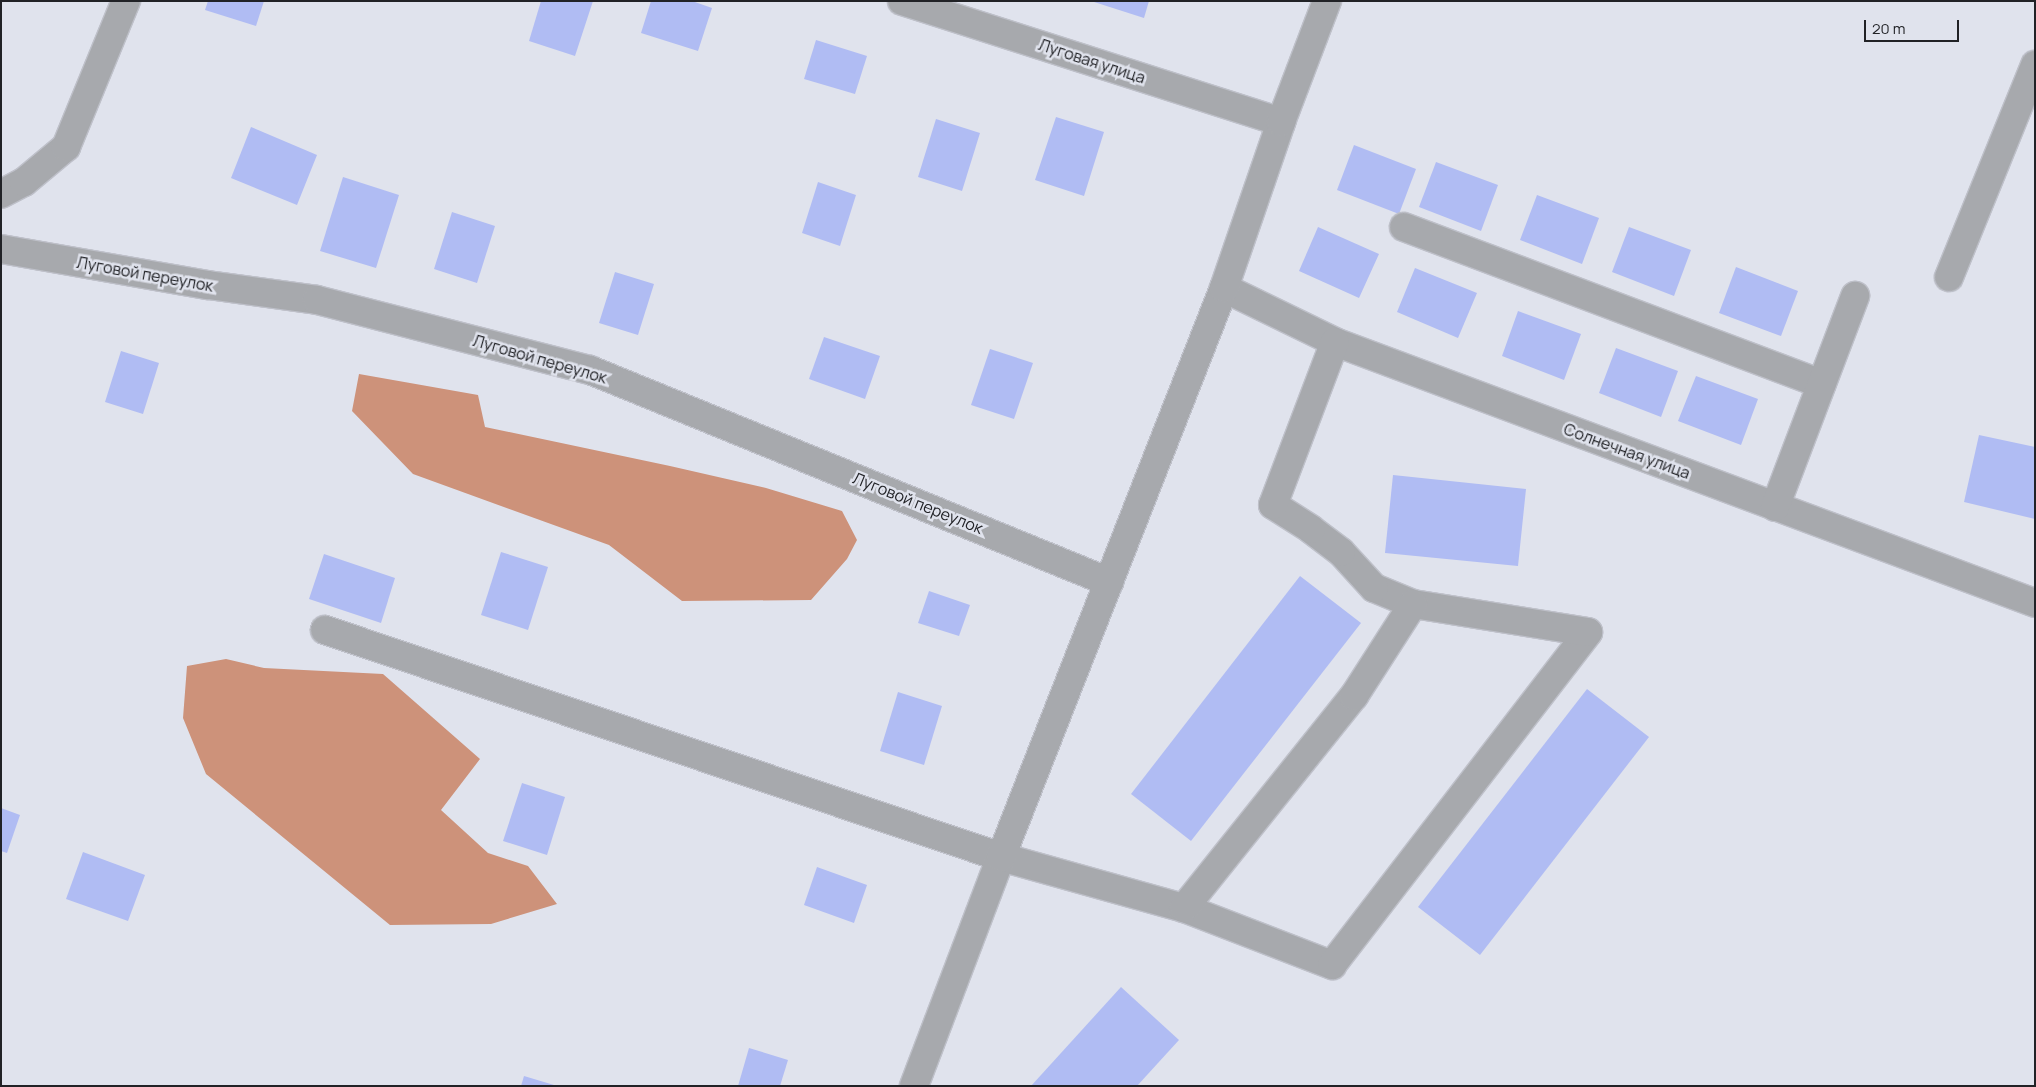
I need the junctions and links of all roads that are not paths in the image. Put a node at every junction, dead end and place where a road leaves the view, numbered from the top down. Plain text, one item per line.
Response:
1 (126, 1) edge
2 (902, 1) edge
3 (1327, 1) edge
4 (2035, 65) edge
5 (1281, 122) junction
6 (1, 194) edge
7 (1404, 227) dead end
8 (1, 249) edge
9 (1949, 277) dead end
10 (1224, 288) junction
11 (1855, 296) dead end
12 (1335, 342) junction
13 (1821, 384) junction
14 (1775, 507) junction
15 (1109, 582) junction
16 (2035, 603) edge
17 (1412, 604) junction
18 (325, 630) dead end
19 (1001, 857) junction
20 (1184, 908) junction
21 (914, 1086) edge

1 - 6 street
2 - 5 street, Луговая улица
3 - 5 street
4 - 9 street
5 - 10 street
7 - 13 street
8 - 15 street, Луговой переулок
10 - 12 street, Солнечная улица
10 - 15 street
11 - 13 street
12 - 14 street, Солнечная улица
12 - 17 street
13 - 14 street
14 - 16 street, Солнечная улица
15 - 19 street
17 - 20 street
17 - 20 street
18 - 19 street
19 - 20 street
19 - 21 street

